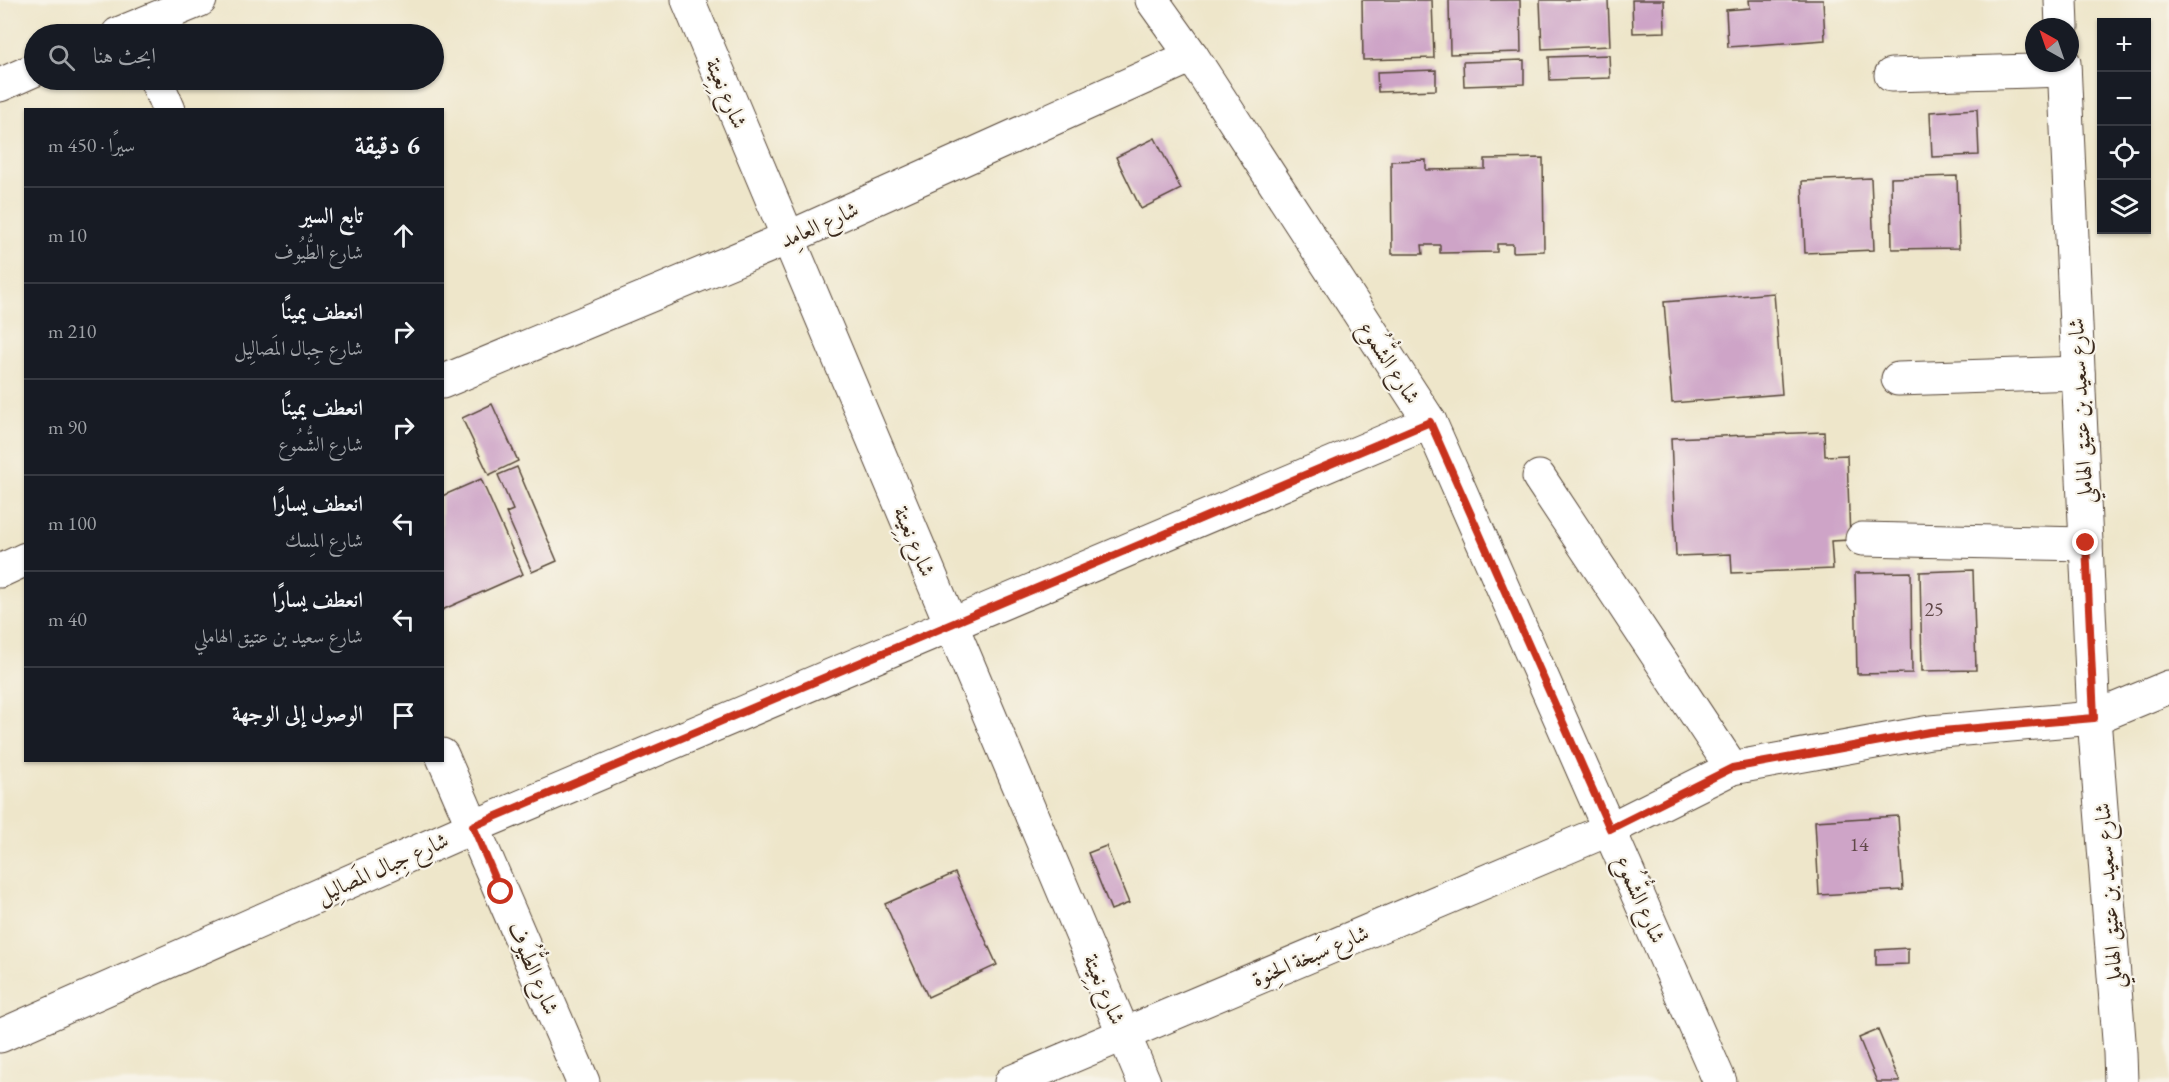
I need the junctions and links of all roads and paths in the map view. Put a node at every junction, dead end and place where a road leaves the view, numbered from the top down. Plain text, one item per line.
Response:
1 (201, 0) edge
2 (688, 0) edge
3 (1152, 0) edge
4 (2061, 0) edge
5 (2062, 18) edge
6 (148, 24) edge
7 (1192, 56) junction
8 (2025, 68) edge
9 (2064, 72) edge
10 (24, 74) edge
11 (1891, 75) dead end
12 (0, 85) edge
13 (160, 90) edge
14 (168, 108) edge
15 (788, 238) junction
16 (2078, 373) junction
17 (1899, 379) dead end
18 (444, 381) edge
19 (1430, 422) junction
20 (1539, 477) dead end
21 (1862, 539) dead end
22 (2086, 543) junction
23 (24, 561) edge
24 (0, 570) edge
25 (950, 624) junction
26 (2169, 687) edge
27 (2094, 718) junction
28 (444, 759) edge
29 (1732, 768) junction
30 (473, 826) junction
31 (1610, 829) junction
32 (1124, 1034) junction
33 (0, 1036) edge
34 (2124, 1072) edge
35 (583, 1082) edge
36 (1011, 1082) edge
37 (1144, 1082) edge
38 (1720, 1082) edge

1 - 6 street
2 - 15 street, شارع نِعِيتة
3 - 7 street, شارع الشُّمُوع
4 - 5 street
7 - 15 street, شارع العامِد
7 - 19 street, شارع الشُّمُوع
8 - 11 street
9 - 16 street, شارع سعيد بن عتيق الهاملي
10 - 12 street
13 - 14 street
15 - 18 street, شارع العامِد
15 - 25 street, شارع نِعِيتة
16 - 17 street
16 - 22 street, شارع سعيد بن عتيق الهاملي
19 - 25 street, شارع جِبال المَصالِيل
19 - 31 street, شارع الشُّمُوع
20 - 29 street
21 - 22 street
22 - 27 street, شارع سعيد بن عتيق الهاملي
23 - 24 street
25 - 30 street, شارع جِبال المَصالِيل
25 - 32 street, شارع نِعِيتة
26 - 27 street, شارع سَبخة الحِنوة
27 - 29 street, شارع سَبخة الحِنوة
27 - 34 street, شارع سعيد بن عتيق الهاملي
28 - 30 street, شارع الطُّيُوف
29 - 31 street, شارع سَبخة الحِنوة
30 - 33 street, شارع جِبال المَصالِيل
30 - 35 street, شارع الطُّيُوف
31 - 32 street, شارع سَبخة الحِنوة
31 - 38 street, شارع الشُّمُوع
32 - 36 street, شارع سَبخة الحِنوة
32 - 37 street, شارع نِعِيتة

